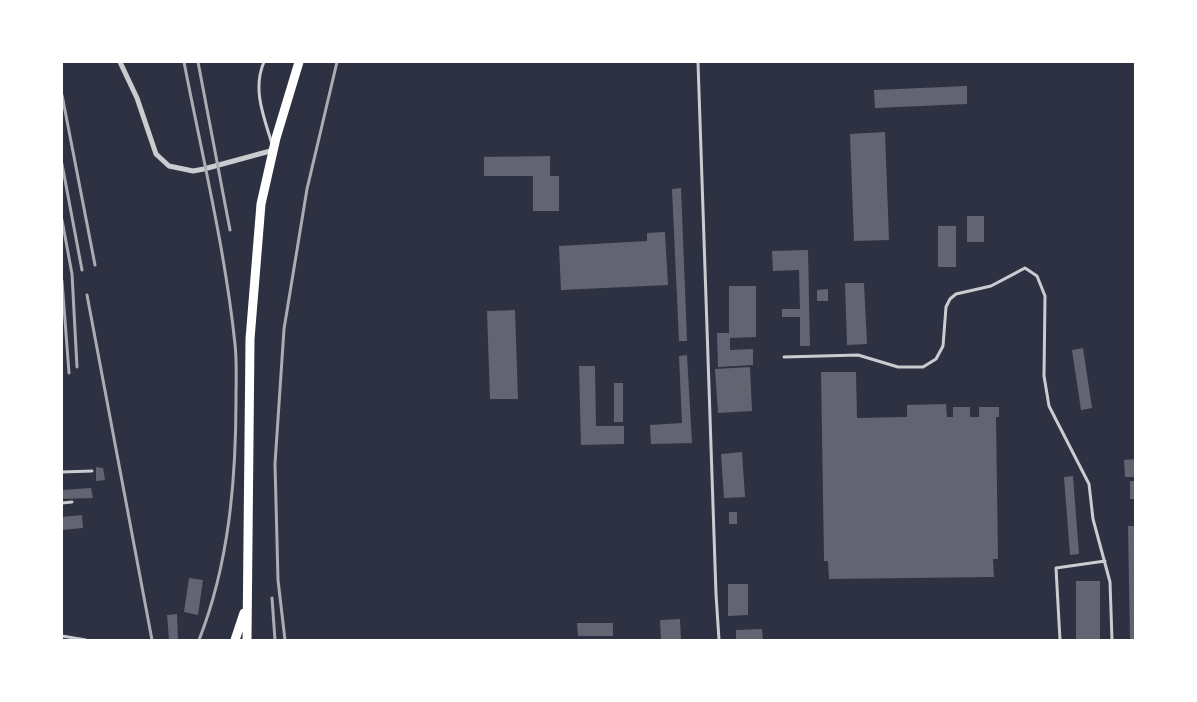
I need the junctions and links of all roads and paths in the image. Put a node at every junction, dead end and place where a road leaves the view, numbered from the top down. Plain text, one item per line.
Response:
1 (120, 62) edge
2 (264, 62) edge
3 (299, 62) edge
4 (698, 62) edge
5 (274, 150) junction
6 (784, 357) dead end
7 (93, 471) dead end
8 (62, 472) edge
9 (62, 502) edge
10 (72, 502) dead end
11 (1105, 561) junction
12 (248, 602) junction
13 (62, 636) edge
14 (87, 640) edge
15 (235, 640) edge
16 (247, 640) edge
17 (719, 640) edge
18 (1060, 640) edge
19 (1112, 640) edge

1 - 5 street
2 - 5 lane
3 - 5 highway
4 - 17 lane
5 - 12 highway
6 - 11 lane
7 - 8 lane
9 - 10 lane
11 - 18 lane
11 - 19 lane
12 - 15 highway
12 - 16 highway
13 - 14 lane

